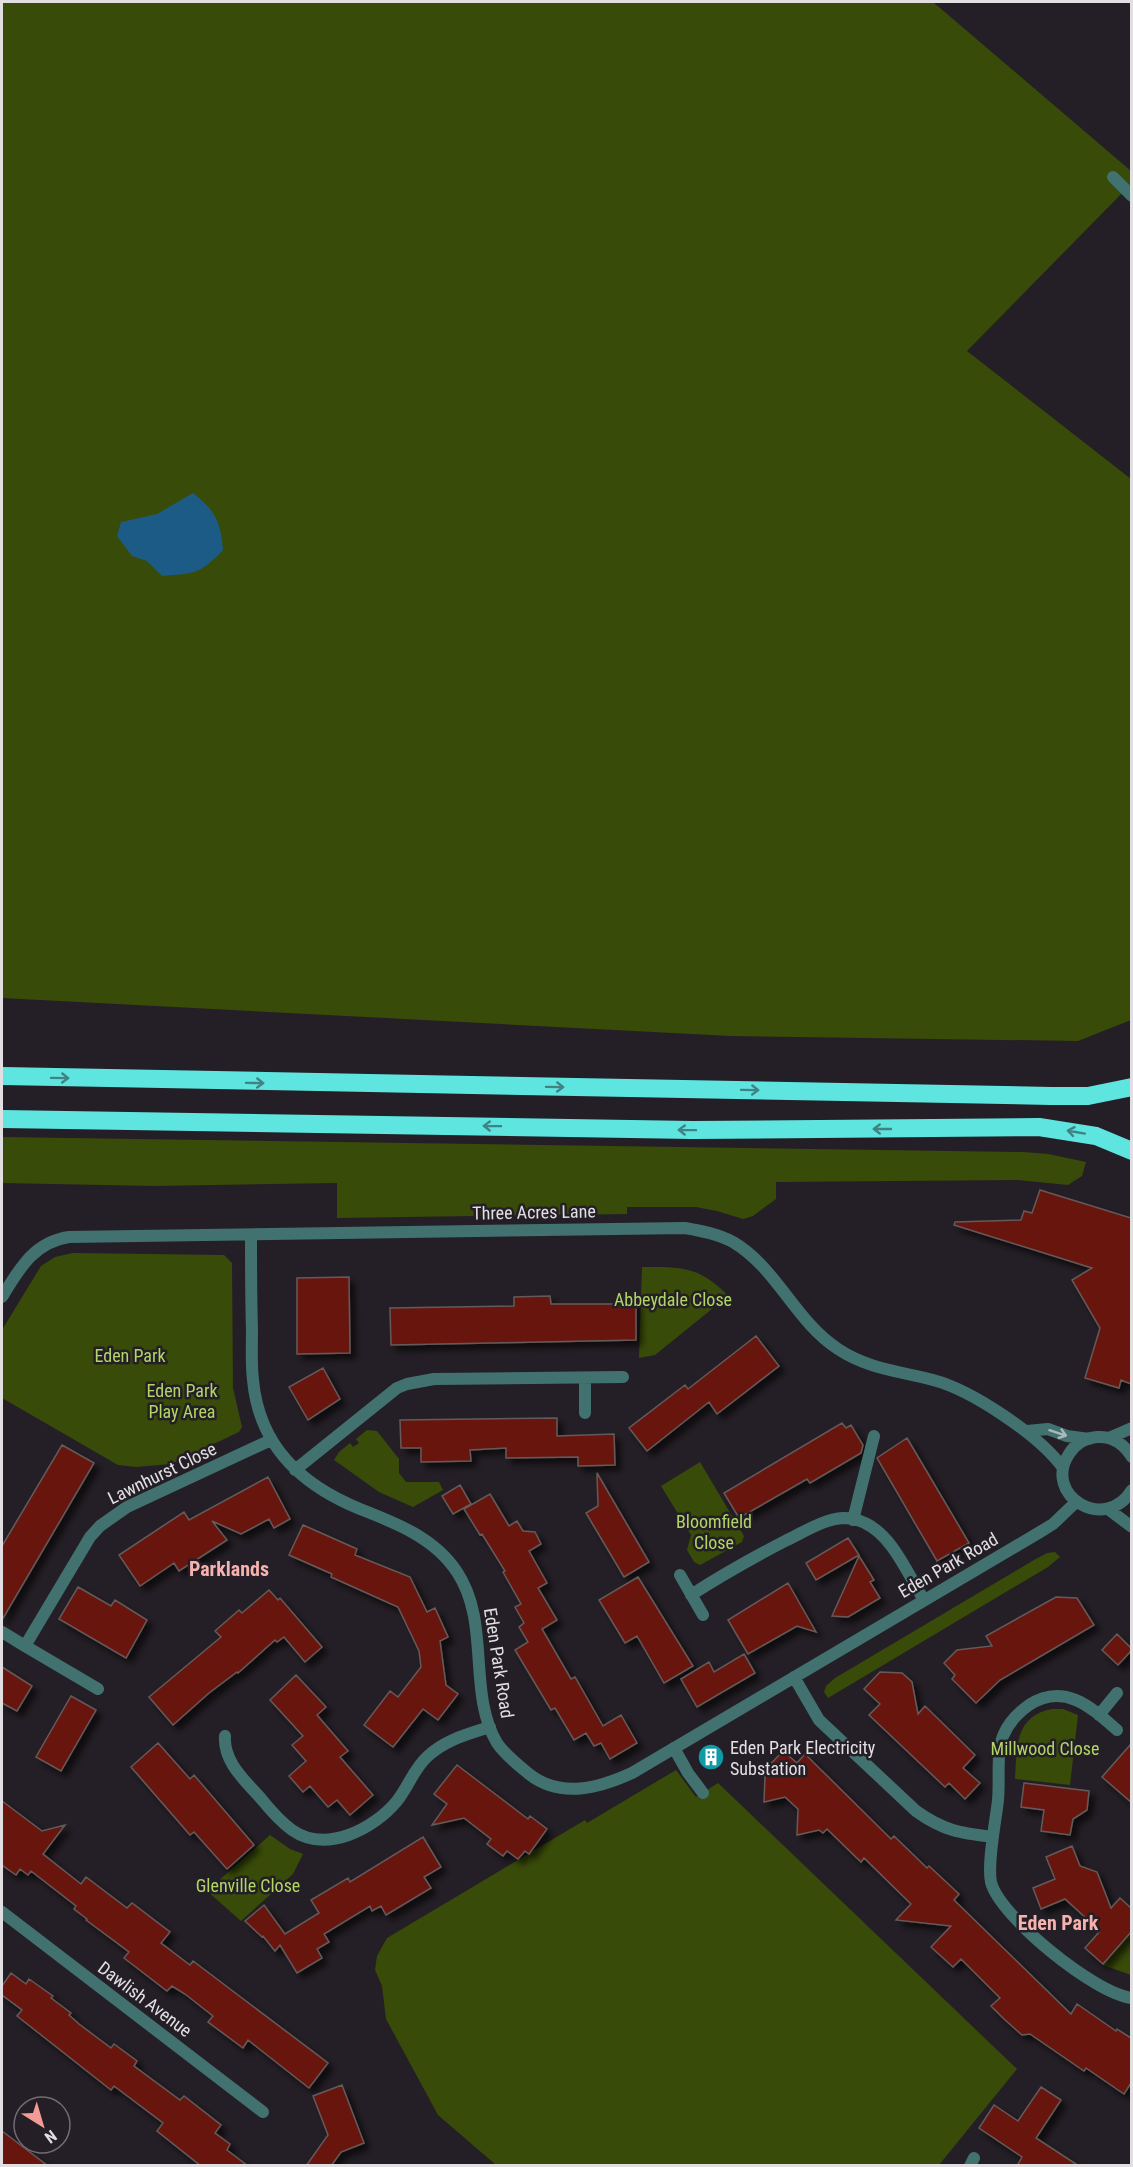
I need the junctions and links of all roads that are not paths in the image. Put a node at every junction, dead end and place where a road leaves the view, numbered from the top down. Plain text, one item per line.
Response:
1 (1113, 177) dead end
2 (1131, 196) edge
3 (2, 1076) edge
4 (1131, 1087) edge
5 (2, 1119) edge
6 (1131, 1151) edge
7 (251, 1235) junction
8 (2, 1298) edge
9 (623, 1377) dead end
10 (585, 1378) junction
11 (585, 1413) dead end
12 (1131, 1428) edge
13 (1027, 1431) junction
14 (874, 1436) dead end
15 (1109, 1438) junction
16 (1089, 1439) junction
17 (271, 1440) junction
18 (1131, 1456) edge
19 (1063, 1468) junction
20 (295, 1470) junction
21 (1131, 1490) edge
22 (1076, 1502) junction
23 (1108, 1509) junction
24 (853, 1520) junction
25 (1131, 1527) edge
26 (680, 1575) dead end
27 (691, 1595) junction
28 (924, 1600) junction
29 (703, 1615) dead end
30 (2, 1632) edge
31 (25, 1646) junction
32 (794, 1677) junction
33 (98, 1689) dead end
34 (1117, 1693) dead end
35 (1099, 1715) junction
36 (490, 1727) junction
37 (1117, 1730) dead end
38 (225, 1736) dead end
39 (674, 1748) junction
40 (703, 1793) dead end
41 (993, 1837) junction
42 (3, 1915) edge
43 (1131, 1998) edge
44 (263, 2112) dead end

1 - 2 street
3 -> 4 highway
6 -> 5 highway
7 - 8 street, Three Acres Lane
7 - 13 street, Three Acres Lane
7 - 17 street, Eden Park Road
9 - 10 street
10 - 11 street
10 - 20 street
12 - 15 street
13 -> 16 street, Three Acres Lane
13 - 19 street, Three Acres Lane
14 - 24 street
15 - 16 street, Three Acres Lane
15 - 18 street
16 - 19 street
17 - 20 street, Eden Park Road
17 - 31 street, Lawnhurst Close
19 - 22 street
20 - 36 street, Eden Park Road
21 - 23 street
22 - 23 street
22 - 28 street, Eden Park Road
23 - 25 street
24 - 27 street
24 - 28 street
26 - 27 street
27 - 29 street
28 - 32 street, Eden Park Road
30 - 31 street
31 - 33 street
32 - 39 street, Eden Park Road
32 - 41 street
34 - 35 street
35 - 37 street
35 - 41 street
36 - 38 street
36 - 39 street, Eden Park Road
39 - 40 street
41 - 43 street
42 - 44 street, Dawlish Avenue

